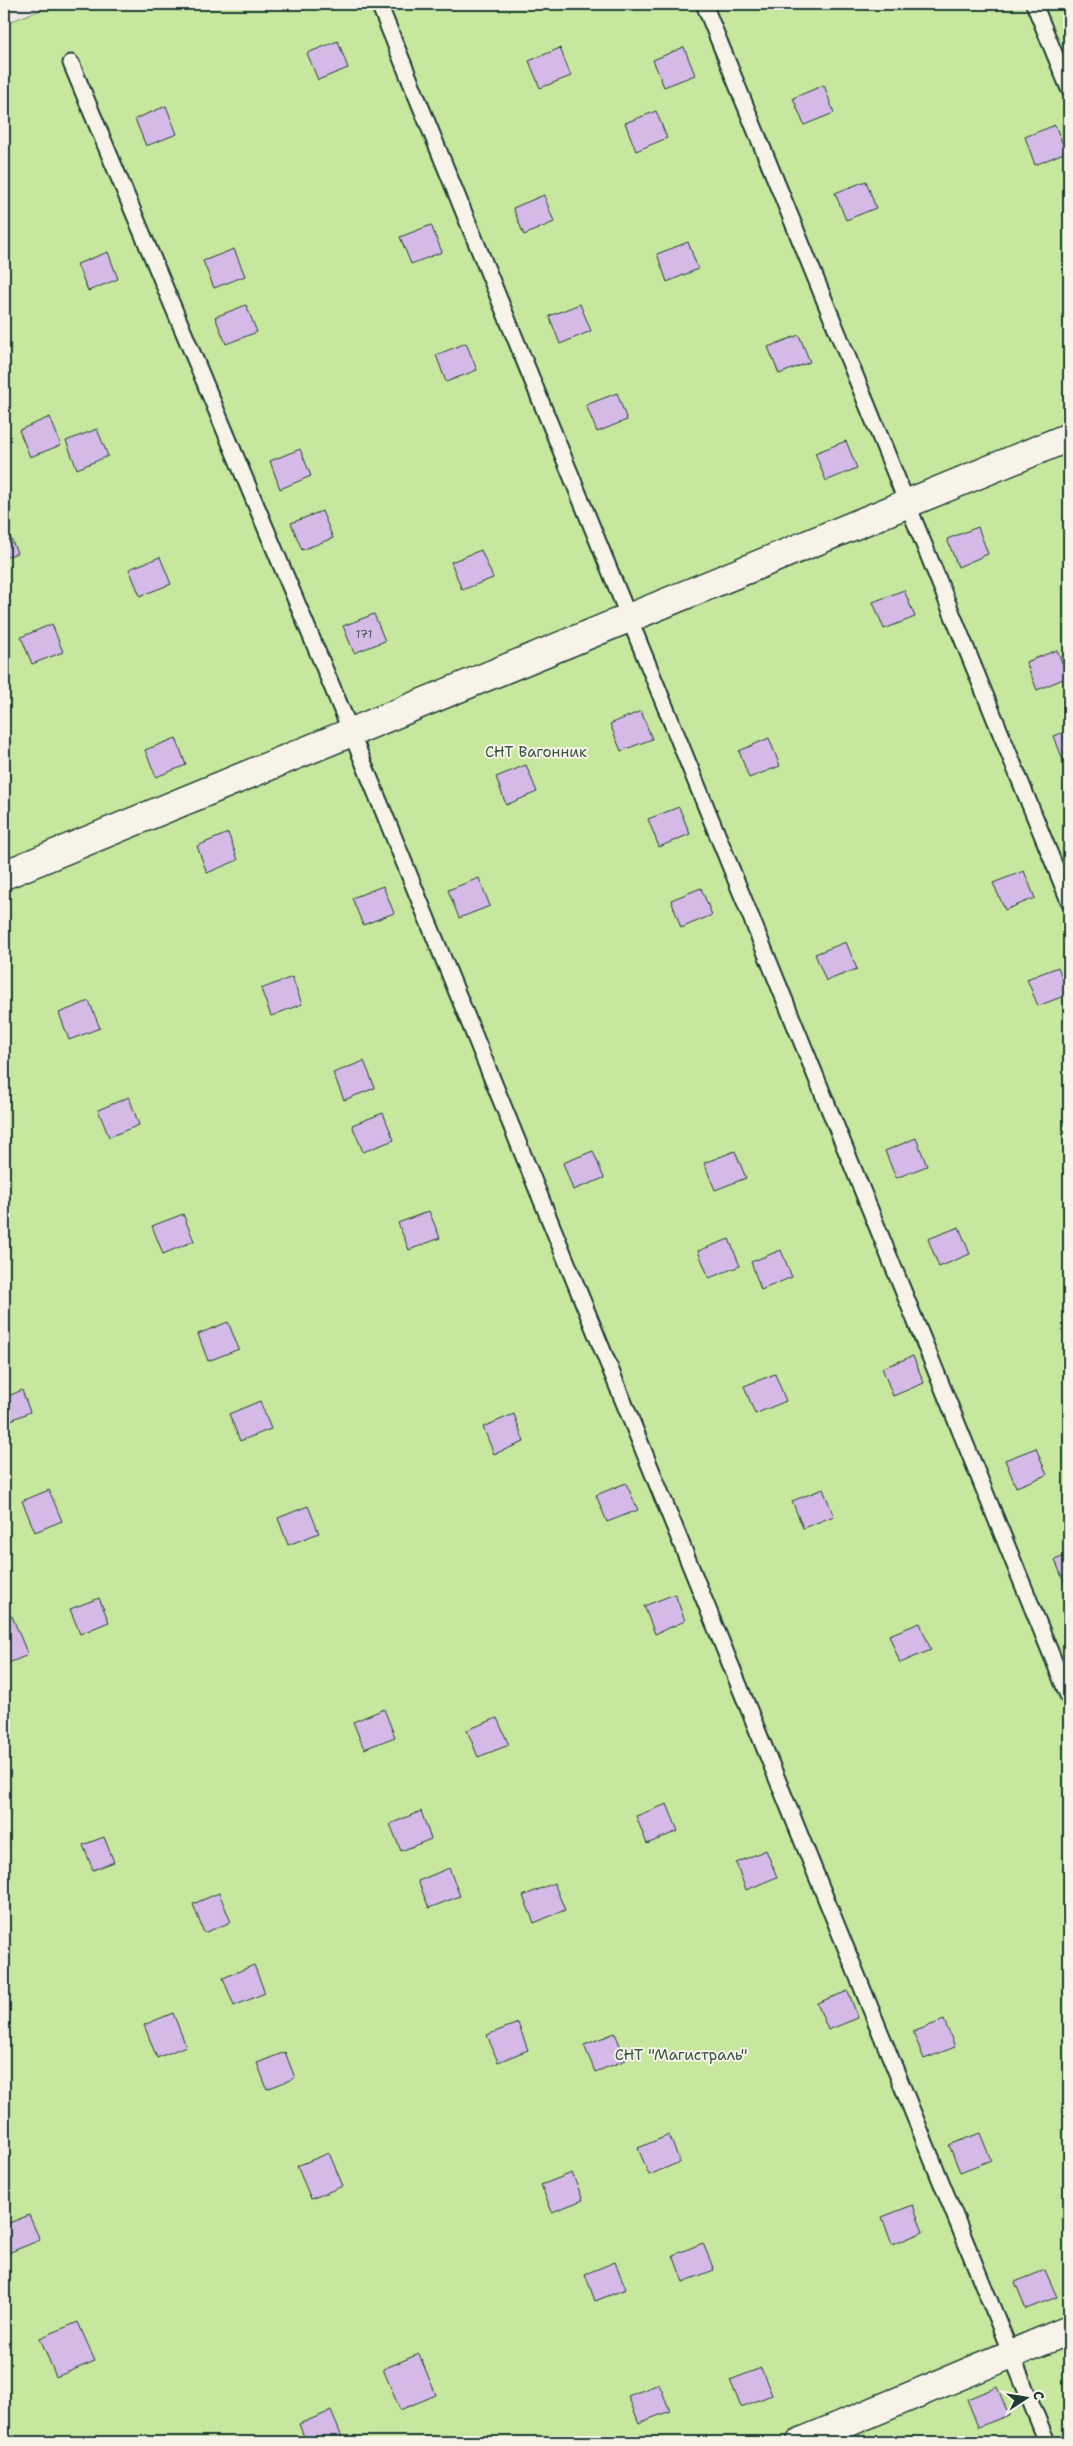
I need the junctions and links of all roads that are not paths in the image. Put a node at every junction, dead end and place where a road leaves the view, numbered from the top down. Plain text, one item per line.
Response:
1 (379, 4) edge
2 (704, 4) edge
3 (1034, 4) edge
4 (71, 63) dead end
5 (1069, 90) edge
6 (1069, 437) edge
7 (906, 504) junction
8 (628, 617) junction
9 (351, 732) junction
10 (4, 875) edge
11 (1069, 902) edge
12 (1069, 1698) edge
13 (1069, 2330) edge
14 (1012, 2354) junction
15 (801, 2442) edge
16 (1047, 2442) edge

1 - 8 lane
2 - 7 lane
3 - 5 lane
4 - 9 lane
6 - 7 street
7 - 8 street
7 - 11 lane
8 - 9 street
8 - 12 lane
9 - 10 street
9 - 14 lane
13 - 14 street
14 - 15 street
14 - 16 lane

